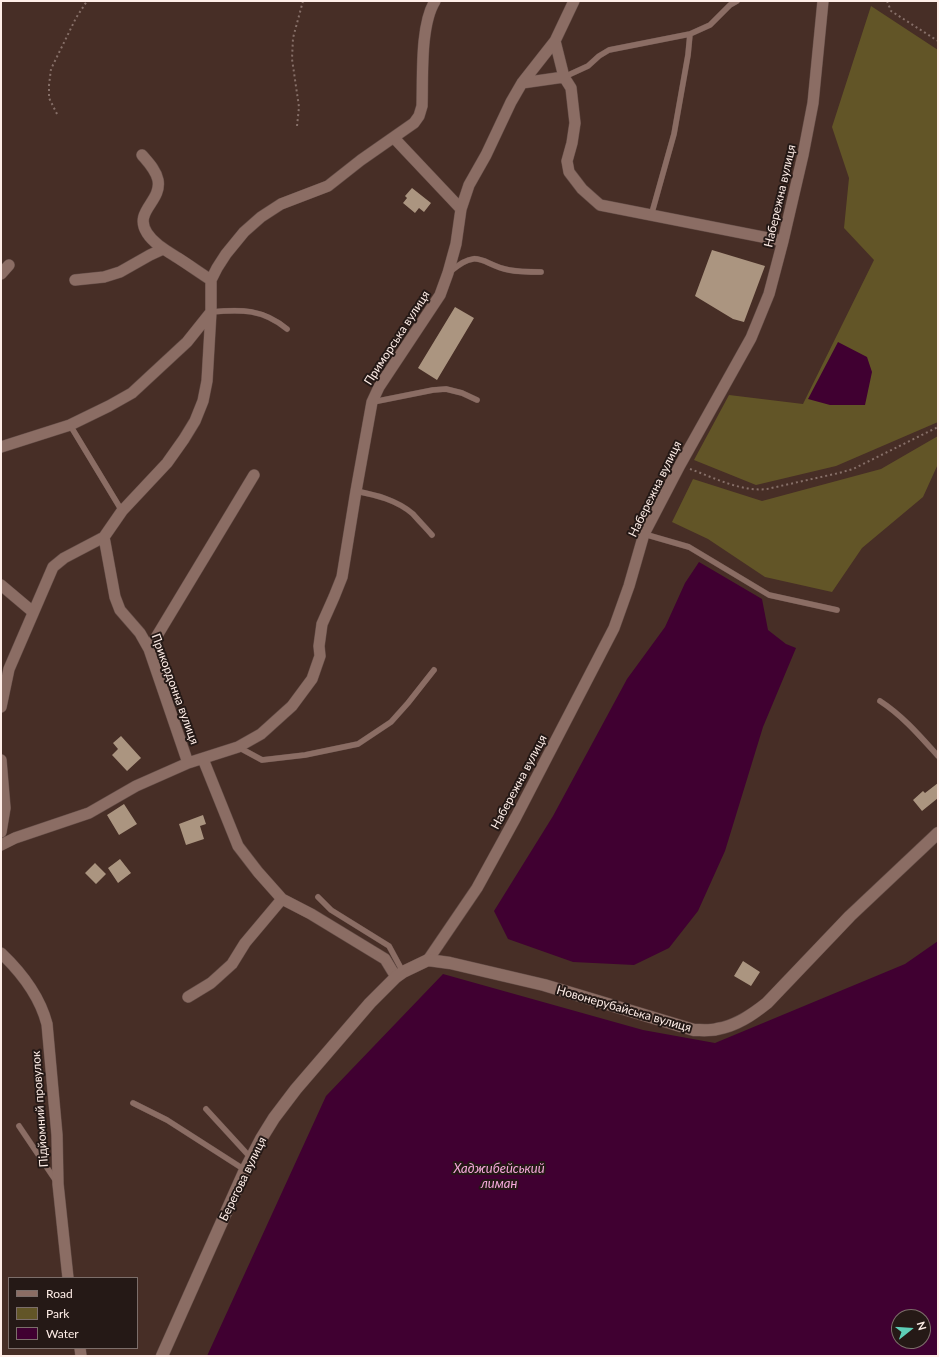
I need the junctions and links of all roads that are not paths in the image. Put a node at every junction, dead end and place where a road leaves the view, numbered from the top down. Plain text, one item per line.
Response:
1 (435, 1) edge
2 (574, 1) edge
3 (737, 1) edge
4 (822, 1) edge
5 (690, 34) junction
6 (555, 41) junction
7 (564, 77) junction
8 (522, 83) junction
9 (394, 138) junction
10 (142, 155) dead end
11 (461, 209) junction
12 (651, 216) junction
13 (783, 241) junction
14 (163, 249) junction
15 (541, 272) dead end
16 (448, 273) junction
17 (75, 280) dead end
18 (211, 280) junction
19 (212, 312) junction
20 (287, 329) dead end
21 (477, 400) dead end
22 (372, 402) junction
23 (70, 425) junction
24 (1, 447) edge
25 (254, 475) dead end
26 (356, 491) junction
27 (122, 511) junction
28 (644, 534) junction
29 (432, 535) dead end
30 (104, 537) junction
31 (1, 585) edge
32 (837, 610) dead end
33 (34, 612) junction
34 (149, 649) junction
35 (434, 670) dead end
36 (880, 701) dead end
37 (1, 707) edge
38 (238, 747) junction
39 (938, 756) edge
40 (203, 759) junction
41 (1, 760) edge
42 (188, 762) junction
43 (1, 832) edge
44 (938, 833) edge
45 (1, 845) edge
46 (318, 897) dead end
47 (282, 899) junction
48 (1, 953) edge
49 (428, 960) junction
50 (399, 974) junction
51 (188, 997) dead end
52 (133, 1103) dead end
53 (206, 1109) dead end
54 (19, 1126) dead end
55 (250, 1157) junction
56 (245, 1170) junction
57 (58, 1184) junction
58 (68, 1277) edge
59 (162, 1356) edge

1 - 9 street
2 - 6 street, Приморська вулиця
3 - 5 lane
4 - 13 street, Набережна вулиця
5 - 7 lane
5 - 12 lane
6 - 7 street
6 - 8 street, Приморська вулиця
7 - 8 street
7 - 12 street
8 - 11 street, Приморська вулиця
9 - 11 street
9 - 18 street
10 - 14 street
11 - 16 street, Приморська вулиця
12 - 13 street
13 - 28 street, Набережна вулиця
14 - 17 street
14 - 18 street
15 - 16 lane
16 - 22 street, Приморська вулиця
18 - 19 street
19 - 20 lane
19 - 23 street
19 - 27 street
21 - 22 lane
22 - 26 street, Приморська вулиця
23 - 24 street
23 - 27 lane
25 - 34 street
26 - 29 lane
26 - 38 street, Приморська вулиця
27 - 30 street
28 - 32 lane
28 - 49 street, Набережна вулиця
30 - 33 street
30 - 34 street, Прикордонна вулиця
31 - 33 street
33 - 37 street
34 - 42 street, Прикордонна вулиця
35 - 38 lane
36 - 39 lane
38 - 40 street, Приморська вулиця
40 - 42 street, Приморська вулиця
40 - 47 street, Прикордонна вулиця
41 - 43 street
42 - 45 street, Приморська вулиця
44 - 49 street, Новонерубайська вулиця
46 - 50 lane
47 - 50 street, Прикордонна вулиця
47 - 51 street
48 - 57 street, Підйомний провулок
49 - 50 street, Берегова вулиця
50 - 55 street, Берегова вулиця
52 - 56 lane
53 - 55 lane
54 - 57 lane
55 - 56 street, Берегова вулиця
56 - 59 street, Берегова вулиця
57 - 58 street, Підйомний провулок

